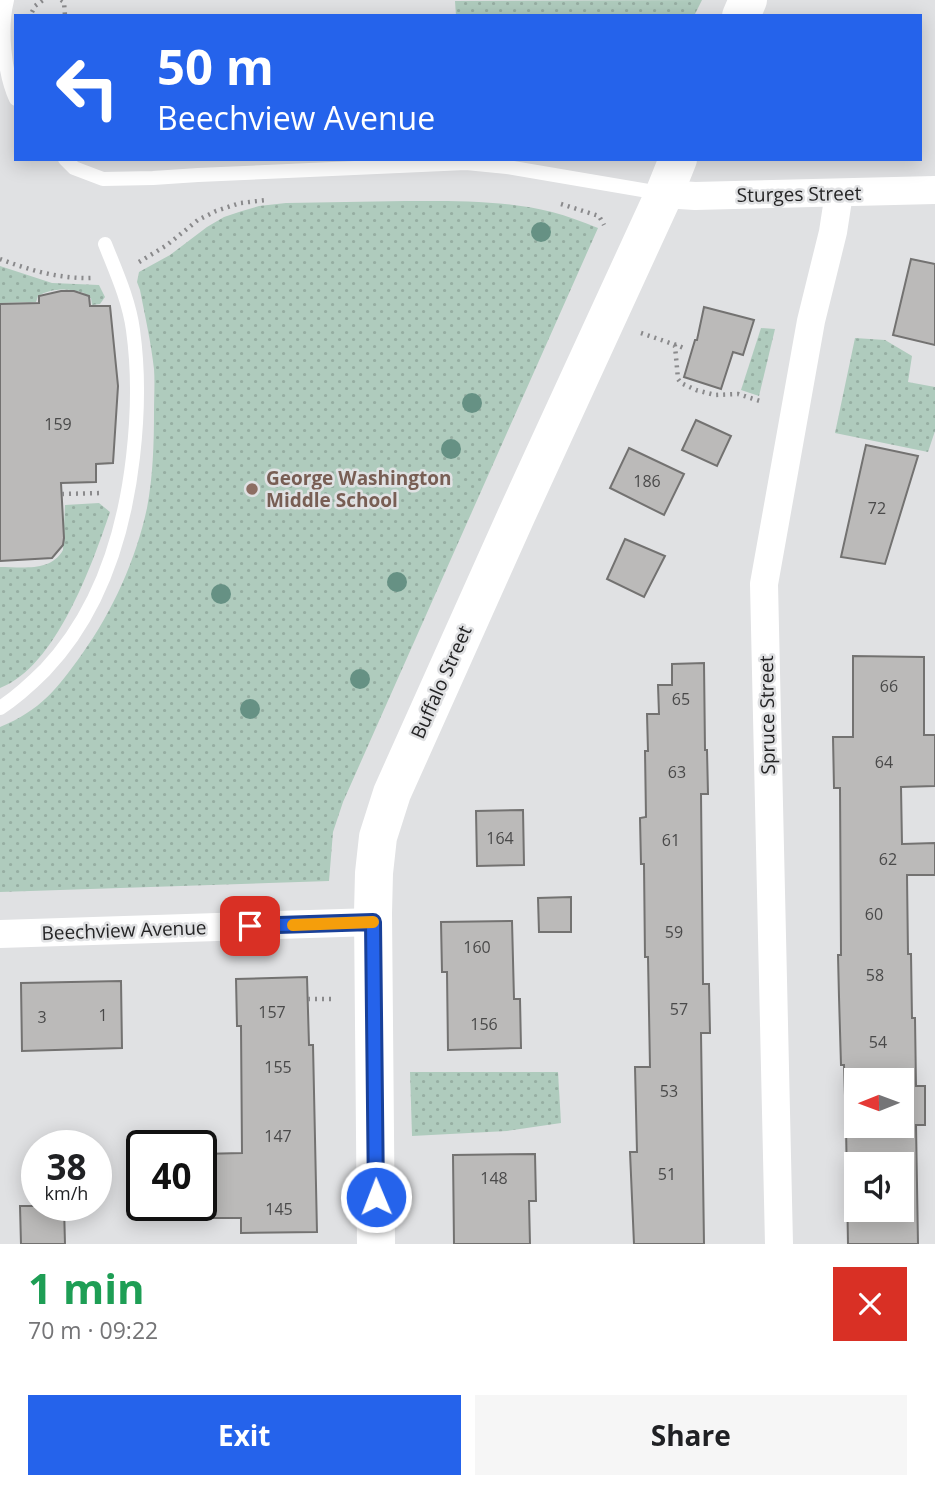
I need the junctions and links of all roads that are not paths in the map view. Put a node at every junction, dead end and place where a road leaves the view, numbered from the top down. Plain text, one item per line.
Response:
1 (7, 0) edge
2 (14, 95) edge
3 (67, 161) edge
4 (677, 161) edge
5 (935, 190) edge
6 (839, 193) junction
7 (664, 194) junction
8 (105, 244) dead end
9 (0, 708) edge
10 (373, 922) junction
11 (0, 934) edge
12 (376, 1244) edge
13 (779, 1244) edge

1 - 2 lane
3 - 7 lane
4 - 7 street, Buffalo Street
5 - 6 street, Sturges Street
6 - 7 street, Sturges Street
6 - 13 street, Spruce Street
7 - 10 street, Buffalo Street
8 - 9 lane
10 - 11 street, Beechview Avenue
10 - 12 street, Buffalo Street

